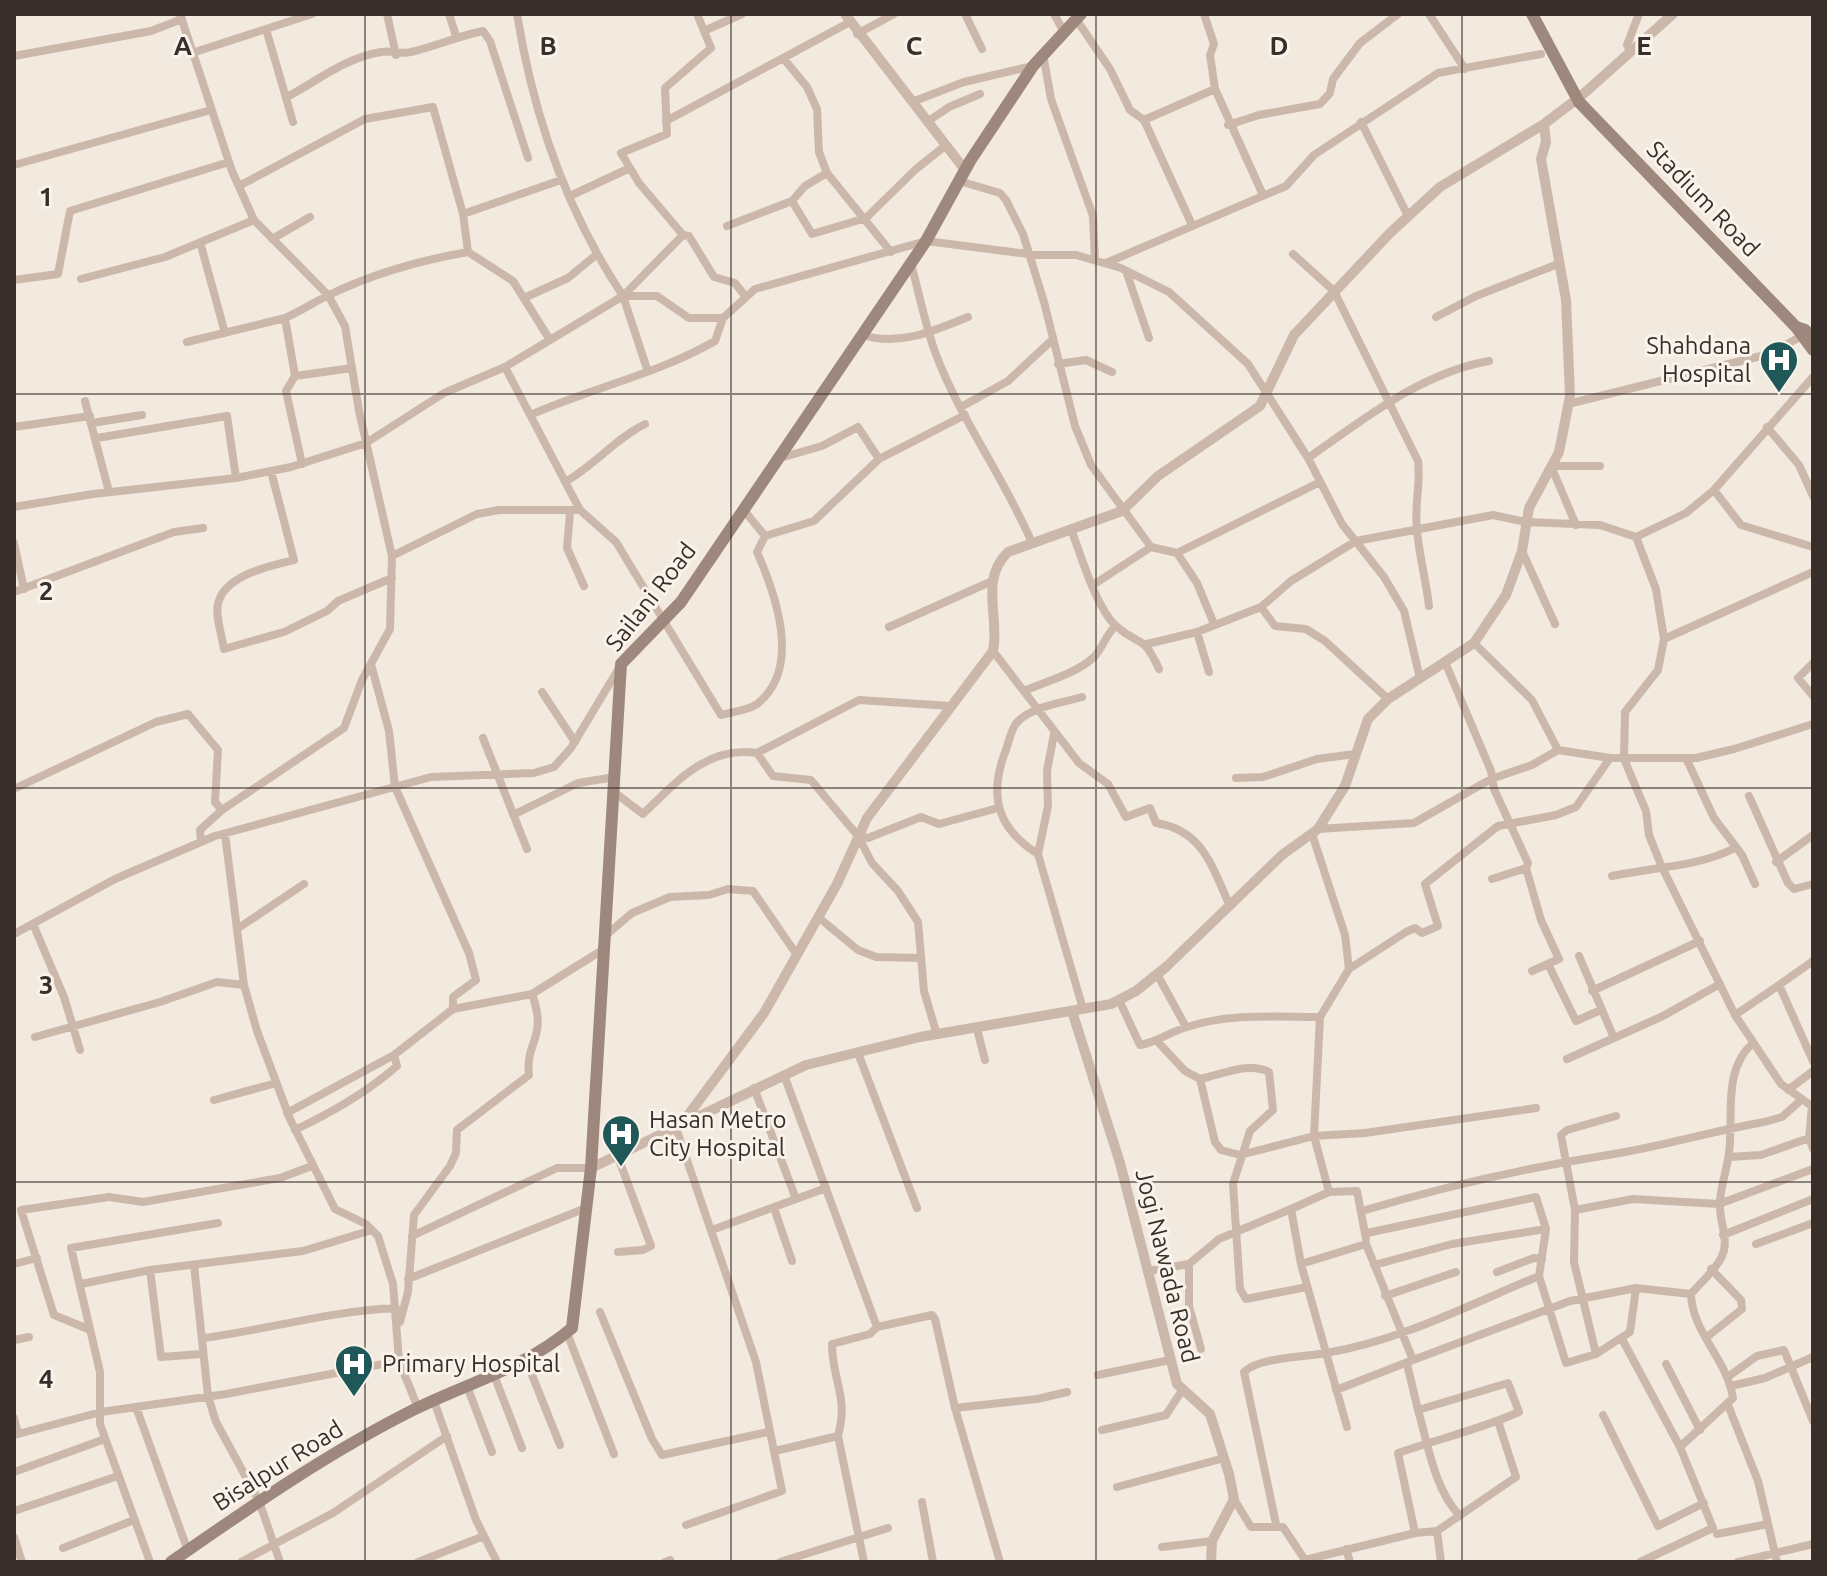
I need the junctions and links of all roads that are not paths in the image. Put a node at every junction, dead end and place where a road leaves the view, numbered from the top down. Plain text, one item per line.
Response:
1 (312, 14) edge
2 (387, 14) edge
3 (449, 14) edge
4 (517, 14) edge
5 (697, 14) edge
6 (742, 14) edge
7 (894, 14) edge
8 (965, 14) edge
9 (1054, 14) edge
10 (1204, 14) edge
11 (1398, 14) edge
12 (1429, 14) edge
13 (1532, 14) edge
14 (1639, 14) edge
15 (1673, 14) edge
16 (1079, 16) edge
17 (181, 17) edge
18 (847, 18) edge
19 (266, 29) junction
20 (704, 31) junction
21 (1064, 32) junction
22 (857, 34) junction
23 (456, 36) junction
24 (982, 49) dead end
25 (1631, 52) junction
26 (192, 53) junction
27 (1043, 54) junction
28 (1541, 54) dead end
29 (396, 55) junction
30 (14, 56) edge
31 (784, 59) junction
32 (1033, 66) junction
33 (1465, 69) junction
34 (1215, 89) junction
35 (980, 94) dead end
36 (287, 97) junction
37 (1580, 99) junction
38 (912, 102) junction
39 (211, 110) junction
40 (1144, 120) junction
41 (666, 121) junction
42 (293, 122) dead end
43 (927, 122) junction
44 (1361, 122) junction
45 (1544, 124) junction
46 (1228, 125) junction
47 (945, 146) junction
48 (528, 158) dead end
49 (229, 162) junction
50 (14, 165) edge
51 (630, 168) junction
52 (827, 173) junction
53 (962, 176) junction
54 (561, 180) junction
55 (239, 186) junction
56 (572, 195) junction
57 (1263, 195) junction
58 (792, 201) junction
59 (463, 214) junction
60 (1408, 216) junction
61 (310, 217) dead end
62 (866, 218) junction
63 (254, 220) junction
64 (1192, 225) junction
65 (727, 226) dead end
66 (683, 235) junction
67 (272, 239) junction
68 (926, 241) junction
69 (200, 242) junction
70 (468, 252) junction
71 (891, 252) junction
72 (1027, 254) junction
73 (1293, 254) dead end
74 (596, 255) junction
75 (1100, 262) junction
76 (911, 264) junction
77 (1558, 264) junction
78 (1126, 271) junction
79 (81, 279) dead end
80 (14, 280) edge
81 (1334, 291) junction
82 (328, 295) junction
83 (623, 296) junction
84 (746, 297) junction
85 (524, 298) junction
86 (968, 317) dead end
87 (1436, 317) dead end
88 (285, 318) junction
89 (723, 318) junction
90 (225, 333) junction
91 (930, 333) junction
92 (1803, 334) edge
93 (863, 335) junction
94 (1149, 338) dead end
95 (550, 340) junction
96 (1051, 341) junction
97 (187, 342) dead end
98 (1813, 350) edge
99 (1489, 361) dead end
100 (1058, 364) junction
101 (505, 367) junction
102 (352, 368) junction
103 (647, 369) junction
104 (1112, 372) dead end
105 (295, 376) junction
106 (1813, 377) edge
107 (1265, 394) junction
108 (85, 401) dead end
109 (1390, 401) junction
110 (1568, 404) junction
111 (963, 411) junction
112 (142, 415) dead end
113 (530, 415) junction
114 (91, 420) junction
115 (645, 424) dead end
116 (14, 427) edge
117 (1767, 427) junction
118 (97, 438) junction
119 (366, 443) junction
120 (779, 458) junction
121 (1308, 458) junction
122 (879, 459) junction
123 (302, 464) junction
124 (1551, 466) junction
125 (1600, 466) dead end
126 (271, 471) junction
127 (236, 478) junction
128 (565, 482) junction
129 (1320, 482) junction
130 (1714, 490) junction
131 (109, 492) junction
132 (1813, 496) edge
133 (14, 507) edge
134 (743, 509) junction
135 (575, 511) junction
136 (1122, 511) junction
137 (1526, 522) junction
138 (1576, 525) junction
139 (203, 528) dead end
140 (1071, 529) junction
141 (1417, 531) junction
142 (765, 536) junction
143 (1636, 537) junction
144 (1356, 541) junction
145 (14, 543) edge
146 (1032, 543) junction
147 (1151, 547) junction
148 (1813, 547) edge
149 (1522, 551) junction
150 (1177, 553) junction
151 (392, 556) junction
152 (1813, 572) edge
153 (392, 578) junction
154 (990, 582) junction
155 (1093, 585) junction
156 (584, 586) dead end
157 (19, 590) edge
158 (1429, 606) dead end
159 (1261, 607) junction
160 (662, 621) junction
161 (1214, 624) junction
162 (1555, 624) dead end
163 (1115, 626) junction
164 (889, 627) dead end
165 (1197, 632) junction
166 (1664, 639) junction
167 (1474, 643) junction
168 (1147, 644) junction
169 (993, 651) junction
170 (1445, 662) junction
171 (371, 663) junction
172 (1813, 663) edge
173 (621, 664) junction
174 (1159, 669) dead end
175 (1209, 672) dead end
176 (1420, 678) junction
177 (1024, 691) junction
178 (542, 692) dead end
179 (1813, 696) edge
180 (1082, 697) dead end
181 (1388, 699) junction
182 (951, 706) junction
183 (1037, 710) junction
184 (1813, 724) edge
185 (1054, 734) junction
186 (483, 738) dead end
187 (575, 742) junction
188 (1558, 750) junction
189 (757, 753) junction
190 (1355, 754) junction
191 (1610, 758) junction
192 (1686, 758) junction
193 (1624, 759) junction
194 (496, 774) junction
195 (615, 777) junction
196 (1236, 778) dead end
197 (1491, 779) junction
198 (395, 787) junction
199 (14, 789) edge
200 (614, 792) junction
201 (1749, 796) dead end
202 (998, 808) junction
203 (222, 810) junction
204 (513, 815) junction
205 (1509, 825) junction
206 (1315, 831) junction
207 (225, 834) junction
208 (1813, 835) edge
209 (858, 836) junction
210 (201, 842) junction
211 (1735, 848) junction
212 (527, 849) dead end
213 (1038, 854) junction
214 (1776, 862) junction
215 (1661, 865) junction
216 (1526, 868) junction
217 (1612, 876) dead end
218 (1492, 879) dead end
219 (304, 884) dead end
220 (1755, 884) dead end
221 (1813, 884) edge
222 (1230, 906) junction
223 (818, 917) junction
224 (33, 924) junction
225 (237, 929) junction
226 (14, 934) edge
227 (1700, 941) junction
228 (605, 942) junction
229 (797, 955) junction
230 (1579, 956) dead end
231 (920, 958) junction
232 (1813, 961) edge
233 (1548, 964) junction
234 (1349, 969) junction
235 (1532, 971) dead end
236 (1157, 974) junction
237 (1720, 984) junction
238 (244, 985) junction
239 (1779, 985) junction
240 (1592, 991) junction
241 (532, 994) junction
242 (1119, 1000) junction
243 (453, 1009) junction
244 (1078, 1010) junction
245 (1601, 1010) junction
246 (1735, 1015) junction
247 (1320, 1017) junction
248 (75, 1026) junction
249 (1186, 1027) junction
250 (977, 1029) junction
251 (937, 1035) junction
252 (35, 1037) dead end
253 (1614, 1038) junction
254 (1809, 1039) edge
255 (1158, 1042) junction
256 (1753, 1043) junction
257 (80, 1050) dead end
258 (858, 1053) junction
259 (394, 1055) junction
260 (1567, 1059) dead end
261 (985, 1060) dead end
262 (1813, 1061) edge
263 (1813, 1071) edge
264 (784, 1075) junction
265 (1200, 1079) junction
266 (276, 1083) junction
267 (754, 1088) junction
268 (1788, 1090) junction
269 (214, 1100) dead end
270 (1801, 1100) junction
271 (1813, 1106) edge
272 (1536, 1108) dead end
273 (287, 1113) junction
274 (1616, 1116) dead end
275 (679, 1126) junction
276 (1730, 1128) junction
277 (295, 1130) junction
278 (1314, 1136) junction
279 (1809, 1138) junction
280 (1813, 1149) edge
281 (1240, 1155) junction
282 (618, 1157) junction
283 (1729, 1157) junction
284 (1567, 1159) junction
285 (312, 1166) junction
286 (591, 1168) junction
287 (1813, 1169) edge
288 (826, 1188) junction
289 (1329, 1192) junction
290 (796, 1199) junction
291 (1813, 1199) edge
292 (1719, 1204) junction
293 (586, 1208) junction
294 (774, 1208) junction
295 (917, 1208) dead end
296 (1291, 1209) junction
297 (1575, 1210) junction
298 (1362, 1211) junction
299 (218, 1223) dead end
300 (1813, 1223) edge
301 (1546, 1229) junction
302 (372, 1230) junction
303 (712, 1230) junction
304 (1236, 1232) junction
305 (1367, 1233) junction
306 (1723, 1235) junction
307 (412, 1236) junction
308 (1366, 1244) junction
309 (1756, 1244) dead end
310 (618, 1252) dead end
311 (37, 1258) junction
312 (1542, 1259) junction
313 (792, 1261) dead end
314 (14, 1264) edge
315 (1189, 1264) junction
316 (1301, 1264) junction
317 (194, 1265) junction
318 (1374, 1265) junction
319 (1711, 1269) junction
320 (150, 1270) junction
321 (1148, 1271) junction
322 (1456, 1272) dead end
323 (1497, 1272) dead end
324 (1539, 1276) junction
325 (408, 1279) junction
326 (81, 1284) junction
327 (1307, 1287) junction
328 (1636, 1288) junction
329 (1691, 1294) junction
330 (1385, 1296) junction
331 (1582, 1298) junction
332 (396, 1308) junction
333 (1548, 1309) junction
334 (600, 1312) dead end
335 (398, 1327) junction
336 (877, 1327) junction
337 (88, 1329) junction
338 (1401, 1332) junction
339 (567, 1333) junction
340 (29, 1337) dead end
341 (1707, 1337) junction
342 (204, 1338) junction
343 (1622, 1339) junction
344 (14, 1340) edge
345 (1201, 1349) dead end
346 (1326, 1353) junction
347 (201, 1354) junction
348 (1596, 1354) junction
349 (1813, 1357) edge
350 (526, 1360) junction
351 (1170, 1360) junction
352 (399, 1361) junction
353 (1410, 1362) junction
354 (1666, 1364) dead end
355 (1792, 1367) junction
356 (494, 1375) junction
357 (1098, 1375) dead end
358 (1730, 1381) junction
359 (467, 1386) junction
360 (1183, 1389) junction
361 (1336, 1390) junction
362 (1067, 1392) dead end
363 (208, 1396) junction
364 (434, 1401) junction
365 (1728, 1405) junction
366 (136, 1407) junction
367 (418, 1408) junction
368 (955, 1408) junction
369 (1418, 1410) junction
370 (101, 1412) junction
371 (1603, 1415) dead end
372 (14, 1418) edge
373 (1498, 1421) junction
374 (1813, 1421) edge
375 (1347, 1427) dead end
376 (1102, 1430) dead end
377 (1700, 1430) junction
378 (768, 1432) junction
379 (16, 1434) edge
380 (447, 1436) junction
381 (838, 1436) junction
382 (105, 1439) junction
383 (1427, 1443) junction
384 (560, 1445) dead end
385 (1680, 1447) junction
386 (522, 1448) dead end
387 (775, 1451) junction
388 (492, 1452) dead end
389 (614, 1454) dead end
390 (1224, 1458) junction
391 (14, 1472) edge
392 (118, 1476) junction
393 (1117, 1487) dead end
394 (1234, 1499) junction
395 (259, 1501) junction
396 (922, 1502) dead end
397 (1704, 1503) junction
398 (14, 1511) edge
399 (1460, 1516) junction
400 (134, 1520) junction
401 (1276, 1524) junction
402 (1768, 1524) junction
403 (686, 1525) dead end
404 (888, 1528) dead end
405 (1437, 1531) junction
406 (1415, 1533) junction
407 (1717, 1534) dead end
408 (484, 1536) junction
409 (14, 1537) edge
410 (859, 1538) junction
411 (1212, 1541) junction
412 (1813, 1544) edge
413 (275, 1546) junction
414 (1162, 1547) dead end
415 (63, 1548) dead end
416 (1346, 1549) junction
417 (1776, 1557) edge
418 (179, 1558) edge
419 (22, 1562) edge
420 (150, 1562) edge
421 (241, 1562) edge
422 (280, 1562) edge
423 (418, 1562) edge
424 (497, 1562) edge
425 (780, 1562) edge
426 (864, 1562) edge
427 (933, 1562) edge
428 (1000, 1562) edge
429 (1211, 1562) edge
430 (1350, 1562) edge
431 (1441, 1562) edge
432 (1640, 1562) edge
433 (1738, 1562) edge

1 - 19 street
2 - 29 street
3 - 23 street
4 - 54 street
5 - 20 street
6 - 20 street
7 - 22 street
8 - 24 street
9 - 21 street
10 - 34 street
11 - 46 street
12 - 33 street
13 - 37 main road, Stadium Road, bridge
14 - 25 street
15 - 25 street
16 - 21 main road, Sailani Road
16 - 40 street
17 - 26 street
17 - 30 street
18 - 22 street
18 - 31 street
19 - 26 street
19 - 36 street
20 - 41 street
21 - 27 main road, Sailani Road
22 - 38 street
23 - 29 street
23 - 48 street
25 - 37 street
26 - 39 street
27 - 32 main road, Sailani Road
27 - 75 street
28 - 33 street
29 - 36 street
31 - 41 street
31 - 52 street
32 - 38 street
32 - 53 main road, Sailani Road
33 - 44 street
34 - 40 street
34 - 46 street
35 - 43 street
36 - 42 street
37 - 45 street
37 - 92 main road, Stadium Road
38 - 43 street
39 - 49 street
39 - 50 street
40 - 64 street
41 - 51 street
43 - 47 street
44 - 57 street
44 - 60 street
45 - 60 street
45 - 77 street
46 - 57 street
47 - 53 street
47 - 62 street
49 - 55 street
49 - 80 street
51 - 56 street
51 - 66 street
52 - 58 street
52 - 62 street
53 - 68 main road, Sailani Road
53 - 72 street
54 - 56 street
54 - 59 street
55 - 59 street
55 - 63 street
56 - 74 street
57 - 64 street
58 - 62 street
58 - 65 street
59 - 70 street
60 - 81 street
61 - 67 street
62 - 71 street
63 - 67 street
63 - 69 street
64 - 75 street
66 - 83 street
66 - 84 street
67 - 82 street
68 - 71 street
68 - 72 street
68 - 76 main road, Sailani Road
69 - 79 street
69 - 90 street
70 - 82 street
70 - 85 street
71 - 84 street
72 - 75 street
72 - 96 street
73 - 81 street
74 - 83 street
74 - 85 street
75 - 78 street
76 - 91 street
76 - 93 main road, Sailani Road
77 - 87 street
77 - 110 street
78 - 94 street
78 - 107 street
81 - 107 street
81 - 109 street
82 - 88 street
82 - 102 street
83 - 89 street
83 - 95 street
83 - 103 street
84 - 89 street
85 - 95 street
86 - 91 street
88 - 90 street
88 - 105 street
89 - 103 street
90 - 97 street
91 - 93 street
91 - 111 street
92 - 98 main road, Stadium Road
92 - 110 street
93 - 120 main road, Sailani Road
95 - 101 street
96 - 100 street
96 - 111 street
99 - 109 street
100 - 104 street
100 - 136 street
101 - 113 street
101 - 119 street
102 - 105 street
102 - 119 street
103 - 113 street
105 - 123 street
106 - 117 street
107 - 121 street
107 - 136 street
108 - 114 street
109 - 121 street
109 - 141 street
110 - 124 street
111 - 122 street
111 - 146 street
112 - 114 street
113 - 128 street
114 - 116 street
114 - 118 street
115 - 128 street
117 - 130 street
117 - 132 street
118 - 127 street
118 - 131 street
119 - 123 street
119 - 151 street
120 - 122 street
120 - 134 main road, Sailani Road
121 - 129 street
122 - 142 street
123 - 126 street
124 - 125 street
124 - 137 street
124 - 138 street
126 - 127 street
126 - 153 street
127 - 131 street
128 - 135 street
129 - 144 street
129 - 150 street
130 - 143 street
130 - 148 street
131 - 133 street
134 - 142 street
134 - 160 main road, Sailani Road
135 - 151 street
135 - 156 street
135 - 160 street
136 - 140 street
136 - 147 street
137 - 138 street
137 - 141 street
137 - 149 street
138 - 143 street
139 - 157 street
140 - 146 street
140 - 155 street
141 - 144 street
141 - 158 street
142 - 160 street
143 - 166 street
144 - 159 street
144 - 176 street
145 - 157 street
146 - 154 street
147 - 150 street
147 - 155 street
149 - 162 street
149 - 167 street
150 - 161 street
151 - 153 street
152 - 166 street
153 - 171 street
154 - 164 street
154 - 169 street
155 - 163 street
159 - 161 street
159 - 181 street
160 - 173 main road, Sailani Road
161 - 165 street
163 - 168 street
163 - 177 street
165 - 168 street
165 - 175 street
166 - 193 street
167 - 170 street
167 - 188 street
168 - 174 street
169 - 177 street
169 - 182 street
170 - 176 street
170 - 197 street
171 - 198 street
171 - 203 street
172 - 179 street
173 - 187 street
173 - 195 main road, Sailani Road
176 - 181 street
177 - 183 street
178 - 187 street
180 - 183 street
181 - 190 street
182 - 189 street
182 - 209 street
183 - 185 street
183 - 202 street
184 - 192 street
185 - 213 street
185 - 222 street
186 - 194 street
187 - 194 street
188 - 191 street
188 - 197 street
189 - 200 street
189 - 209 street
190 - 196 street
190 - 206 street
191 - 193 street
191 - 205 street
192 - 193 street
192 - 211 street
193 - 215 street
194 - 198 street
194 - 204 street
195 - 200 main road, Sailani Road
195 - 204 street
197 - 205 street
197 - 206 street
198 - 207 street
198 - 243 street
199 - 203 street
200 - 228 main road, Sailani Road
201 - 214 street
202 - 209 street
202 - 213 street
203 - 210 street
204 - 212 street
205 - 216 street
205 - 234 street
206 - 222 street
206 - 234 street
207 - 210 street
207 - 225 street
208 - 214 street
209 - 223 street
209 - 231 street
210 - 224 street
211 - 215 street
211 - 220 street
213 - 244 street
214 - 221 street
215 - 217 street
215 - 227 street
216 - 218 street
216 - 233 street
219 - 225 street
222 - 236 street
223 - 229 street
223 - 231 street
224 - 226 street
224 - 248 street
225 - 238 street
227 - 237 street
227 - 240 street
228 - 229 street
228 - 241 street
228 - 286 main road, Sailani Road
229 - 275 street
230 - 240 street
231 - 251 street
232 - 239 street
233 - 235 street
233 - 245 street
234 - 247 street
236 - 242 street
236 - 249 street
237 - 246 street
237 - 253 street
238 - 248 street
238 - 266 street
239 - 246 street
239 - 254 street
240 - 245 street
241 - 243 street
241 - 307 street
242 - 244 street
242 - 255 street
243 - 259 street
244 - 250 street
244 - 321 street, Jogi Nawada Road
245 - 253 street
246 - 256 street
247 - 249 street
247 - 278 street
248 - 252 street
248 - 257 street
249 - 255 street
250 - 251 street
250 - 261 street
251 - 258 street
253 - 260 street
254 - 262 street
255 - 265 street
256 - 268 street
256 - 276 street
258 - 264 street
258 - 295 street
259 - 273 street
259 - 277 street
263 - 268 street
264 - 267 street
264 - 288 street
265 - 281 street
265 - 281 street
266 - 269 street
266 - 273 street
267 - 275 street
267 - 290 street
268 - 270 street
270 - 271 street
270 - 276 street
271 - 279 street
272 - 278 street
273 - 277 street
274 - 284 street
275 - 282 street
275 - 303 street
276 - 283 street
276 - 284 street
277 - 285 street
278 - 281 street
278 - 289 street
279 - 280 street
279 - 283 street
281 - 304 street
282 - 286 street
282 - 310 street
283 - 292 street
284 - 297 street
284 - 298 street
285 - 302 street
285 - 311 street
286 - 293 main road, Sailani Road
286 - 307 street
287 - 292 street
288 - 290 street
288 - 336 street
289 - 296 street
289 - 298 street
290 - 294 street
291 - 306 street
292 - 297 street
292 - 306 street
293 - 325 street
293 - 339 main road, Sailani Road
294 - 303 street
294 - 313 street
296 - 304 street
296 - 316 street
297 - 331 street
298 - 305 street
299 - 326 street
300 - 309 street
301 - 305 street
301 - 312 street
301 - 318 street
302 - 317 street
302 - 332 street
303 - 378 street
304 - 315 street
304 - 327 street
305 - 308 street
306 - 319 street
307 - 325 street
308 - 316 street
308 - 318 street
311 - 314 street
311 - 337 street
312 - 323 street
312 - 324 street
315 - 321 street
315 - 345 street
316 - 327 street
317 - 320 street
317 - 342 street
318 - 330 street
319 - 329 street
319 - 341 street
320 - 326 street
320 - 347 street
321 - 351 street, Jogi Nawada Road
322 - 330 street
324 - 333 street
324 - 338 street
325 - 335 street
326 - 337 street
327 - 346 street
328 - 329 street
328 - 331 street
328 - 343 street
329 - 341 street
330 - 338 street
331 - 333 street
331 - 348 street
332 - 335 street
332 - 342 street
333 - 348 street
333 - 353 street
334 - 378 street
335 - 352 street
336 - 368 street
336 - 381 street
337 - 370 street
338 - 346 street
338 - 353 street
339 - 350 main road, Bisalpur Road
339 - 389 street
340 - 344 street
341 - 358 street
342 - 347 street
343 - 348 street
343 - 385 street
346 - 361 street
346 - 401 street
347 - 363 street
349 - 355 street
350 - 356 main road, Bisalpur Road
350 - 384 street
351 - 357 street
351 - 360 street, Jogi Nawada Road
352 - 363 street
352 - 367 street
353 - 361 street
353 - 369 street
354 - 377 street
355 - 358 street
355 - 358 street
355 - 374 street
356 - 359 main road, Bisalpur Road
356 - 386 street
358 - 365 street
359 - 364 main road, Bisalpur Road
359 - 388 street
360 - 376 street
360 - 390 street, Jogi Nawada Road
361 - 375 street
362 - 368 street
363 - 366 street
363 - 395 street
364 - 367 main road, Bisalpur Road
364 - 380 street
365 - 377 street
365 - 402 street
366 - 370 street
366 - 418 street
367 - 395 main road, Bisalpur Road
368 - 428 street
369 - 373 street
369 - 383 street
370 - 379 street
370 - 382 street
371 - 397 street
372 - 379 street
373 - 383 street
373 - 399 street
377 - 385 street
378 - 387 street
380 - 408 street
380 - 413 street
381 - 387 street
381 - 410 street
382 - 391 street
382 - 392 street
383 - 399 street
383 - 406 street
385 - 397 street
387 - 403 street
390 - 393 street
390 - 394 street, Jogi Nawada Road
392 - 398 street
392 - 400 street
394 - 401 street
394 - 411 street
395 - 413 street
395 - 418 main road, Bisalpur Road
396 - 427 street
397 - 432 street
399 - 405 street
400 - 415 street
400 - 420 street
401 - 416 street
402 - 407 street
402 - 417 street
404 - 410 street
405 - 406 street
405 - 431 street
406 - 416 street
408 - 423 street
408 - 424 street
409 - 419 street
410 - 425 street
410 - 426 street
411 - 414 street
411 - 429 street
412 - 417 street
413 - 421 street
413 - 422 street
416 - 430 street
417 - 433 street

